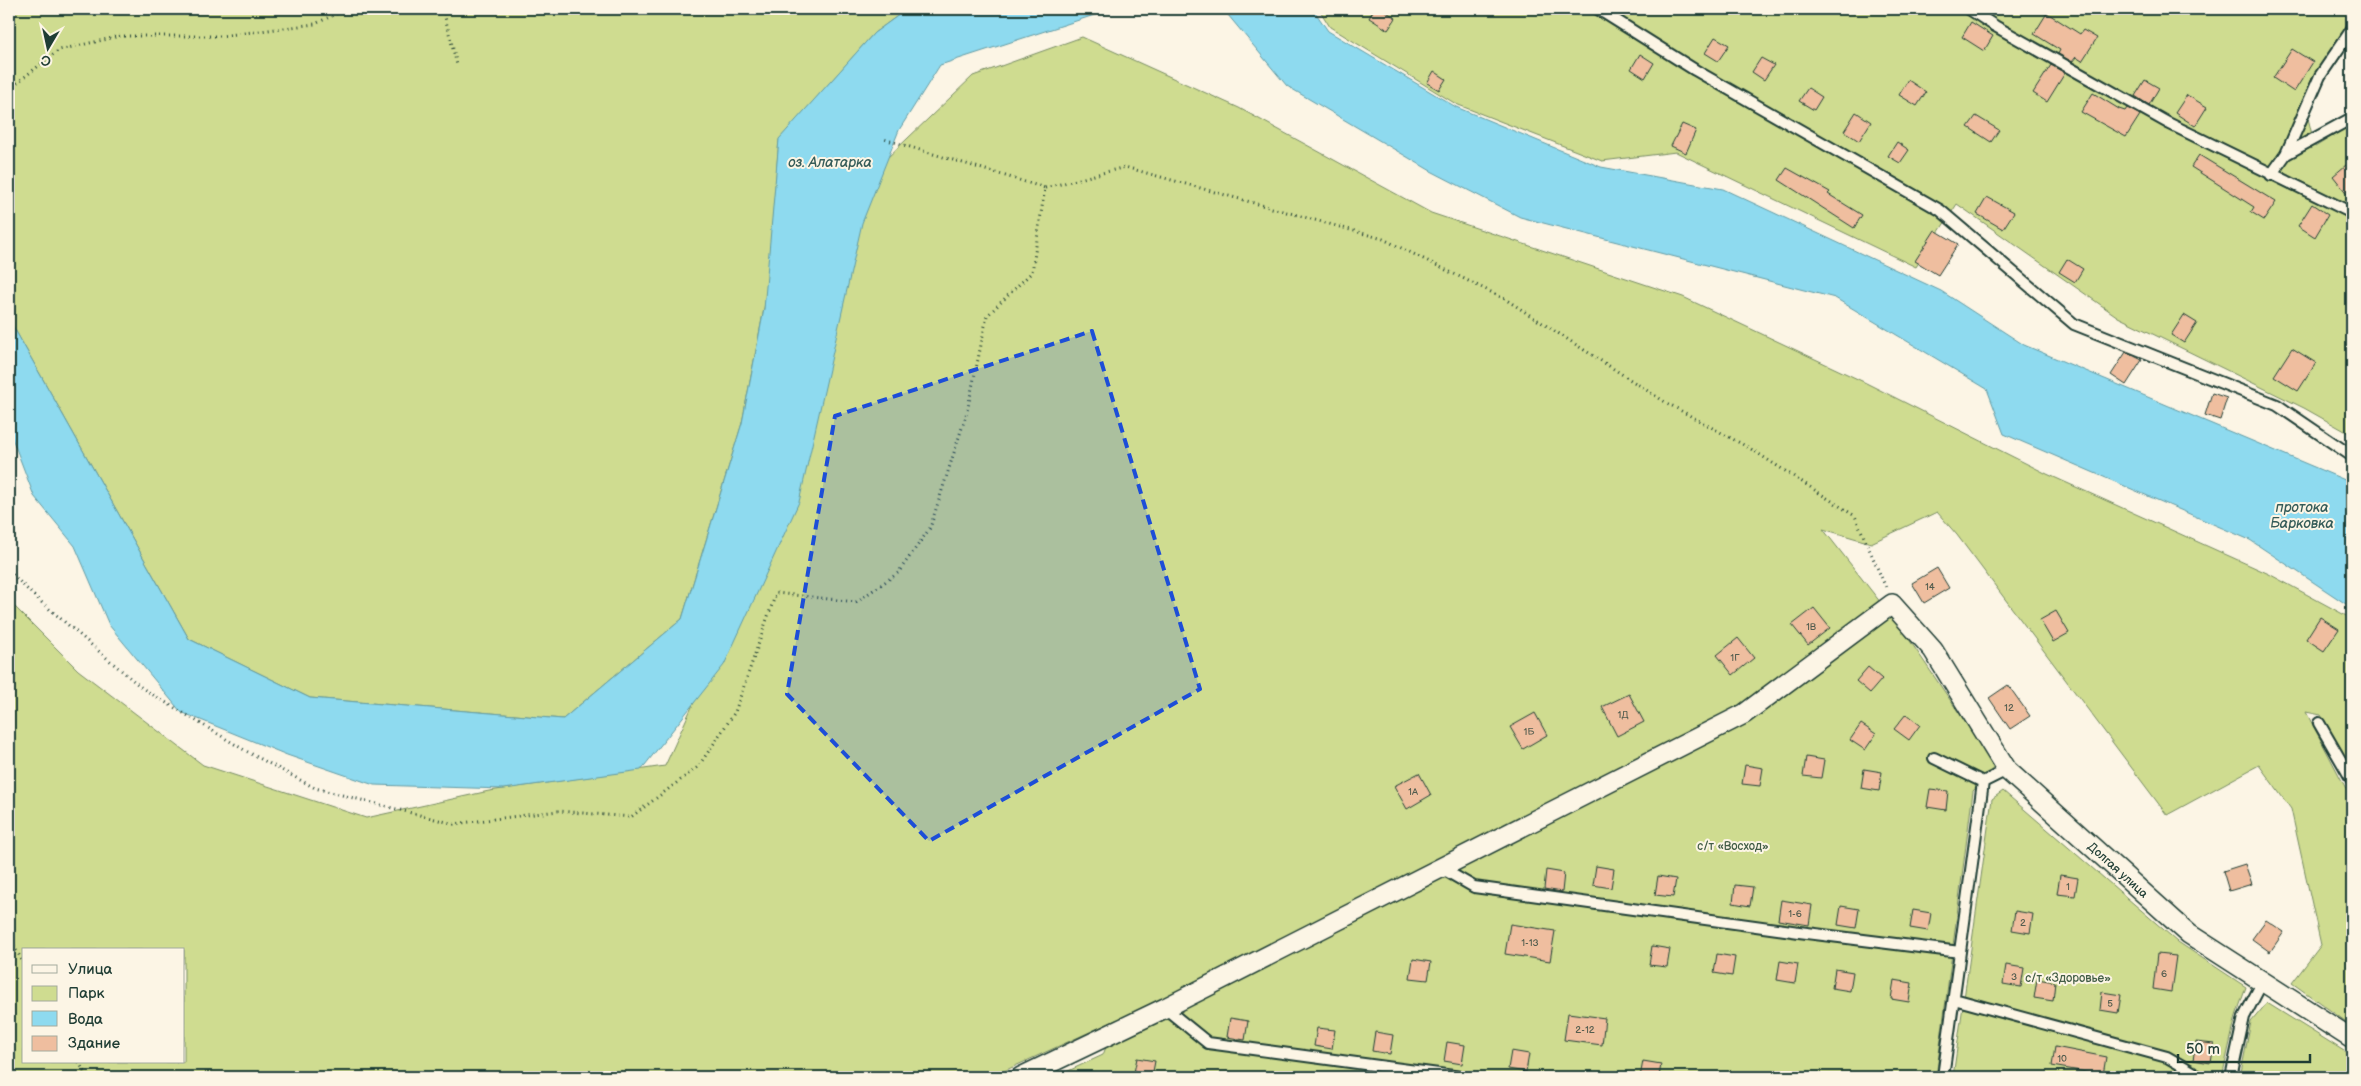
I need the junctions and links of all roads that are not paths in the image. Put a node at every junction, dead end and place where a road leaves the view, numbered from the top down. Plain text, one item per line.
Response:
1 (1598, 9) edge
2 (1970, 9) edge
3 (2352, 29) edge
4 (2352, 118) edge
5 (2286, 154) junction
6 (2271, 175) junction
7 (2352, 213) edge
8 (2352, 456) edge
9 (2319, 723) dead end
10 (1934, 758) dead end
11 (2007, 770) junction
12 (2352, 780) edge
13 (1983, 782) junction
14 (1441, 868) junction
15 (1960, 952) junction
16 (2263, 981) junction
17 (1954, 999) junction
18 (1164, 1008) junction
19 (2352, 1039) edge
20 (1021, 1077) edge
21 (1460, 1077) edge
22 (1943, 1077) edge
23 (2195, 1077) edge
24 (2231, 1077) edge

1 - 8 lane
2 - 6 lane
3 - 5 lane
4 - 5 lane
5 - 6 lane
6 - 7 lane
9 - 12 lane
10 - 13 lane
11 - 13 lane
11 - 14 street, Долгая улица
11 - 16 street, Долгая улица
13 - 15 lane
14 - 15 lane
14 - 18 street
15 - 17 lane
16 - 19 street, Долгая улица
16 - 24 lane
17 - 22 lane
17 - 23 lane
18 - 20 street
18 - 21 lane

